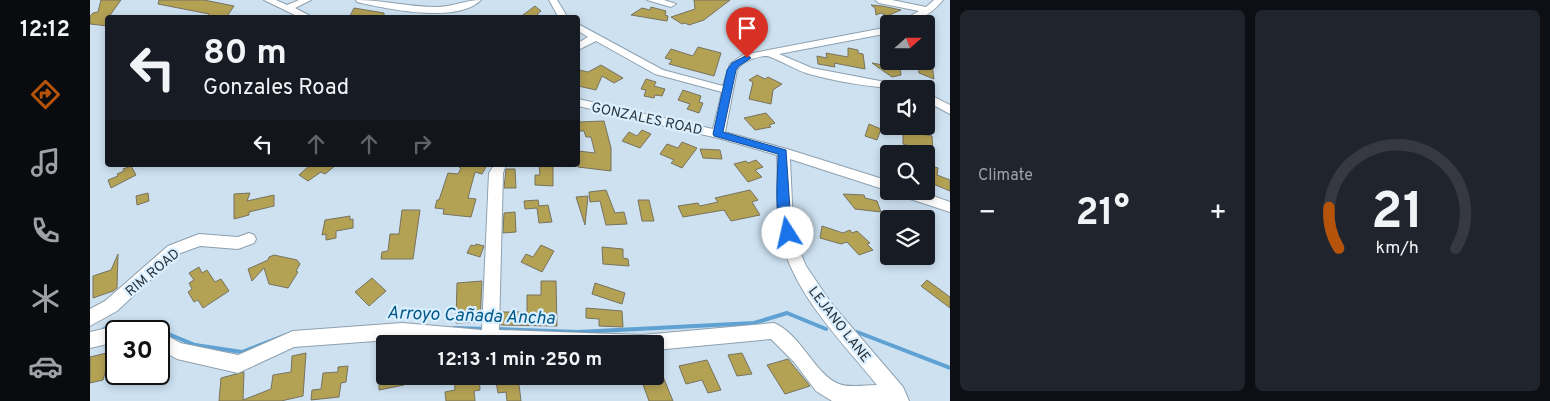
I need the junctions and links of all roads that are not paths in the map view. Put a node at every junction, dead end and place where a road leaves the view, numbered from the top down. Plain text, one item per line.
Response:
1 (268, 0) edge
2 (296, 0) edge
3 (307, 0) edge
4 (360, 0) edge
5 (477, 0) edge
6 (553, 0) edge
7 (651, 0) edge
8 (879, 0) edge
9 (939, 0) edge
10 (671, 4) dead end
11 (288, 8) junction
12 (928, 10) junction
13 (303, 15) edge
14 (561, 15) edge
15 (919, 15) edge
16 (580, 28) edge
17 (880, 32) edge
18 (595, 37) junction
19 (580, 46) edge
20 (770, 53) junction
21 (880, 84) edge
22 (726, 90) junction
23 (935, 101) edge
24 (580, 103) edge
25 (950, 110) edge
26 (718, 134) junction
27 (783, 152) junction
28 (499, 167) edge
29 (880, 183) edge
30 (929, 200) edge
31 (950, 207) edge
32 (248, 239) dead end
33 (90, 318) edge
34 (490, 329) dead end
35 (105, 337) edge
36 (90, 340) edge
37 (170, 347) edge
38 (898, 398) edge

1 - 11 street
2 - 11 street
3 - 11 street
4 - 5 street
6 - 14 street
7 - 10 street
8 - 12 street
9 - 12 street
11 - 13 street
12 - 15 street
16 - 18 street
17 - 20 street
18 - 19 street
18 - 22 street
20 - 21 street
20 - 22 street
22 - 26 street
23 - 25 street
24 - 26 street, GONZALES ROAD
26 - 27 street, GONZALES ROAD
27 - 29 street, GONZALES ROAD
27 - 38 street, LEJANO LANE
28 - 34 street
30 - 31 street
32 - 33 street, RIM ROAD
35 - 36 street
37 - 38 street

